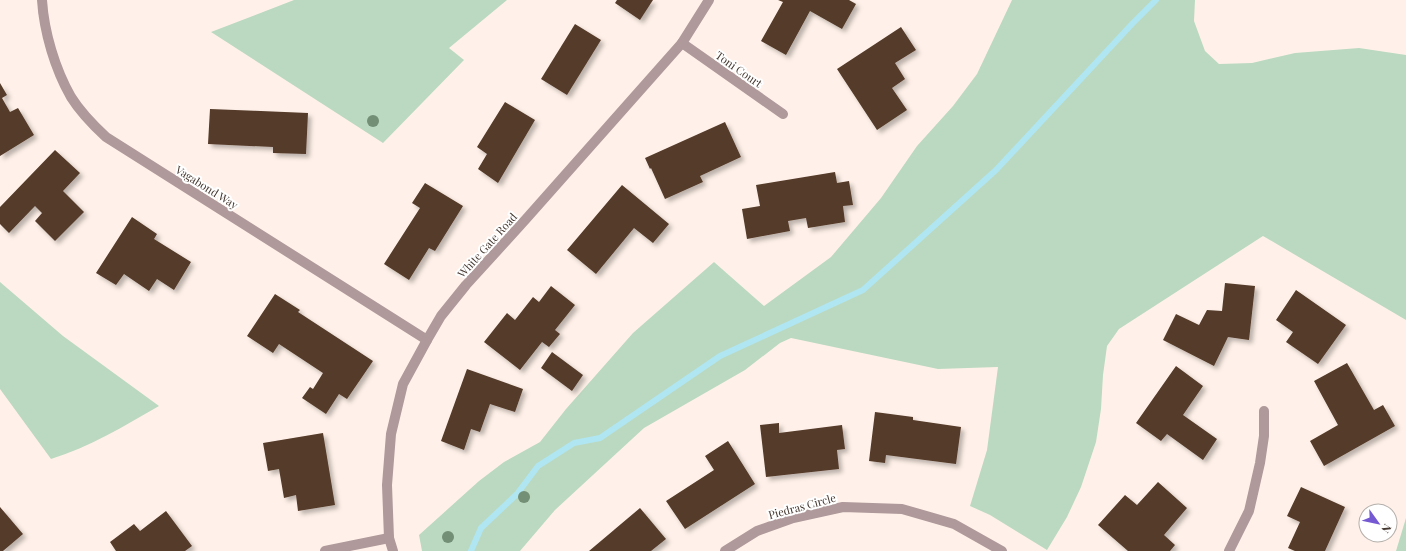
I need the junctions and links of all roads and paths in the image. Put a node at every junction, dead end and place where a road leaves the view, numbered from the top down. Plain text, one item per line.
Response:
1 (42, 0) edge
2 (709, 0) edge
3 (682, 43) junction
4 (783, 114) dead end
5 (427, 340) junction
6 (1264, 410) dead end
7 (389, 538) junction
8 (325, 551) edge
9 (393, 551) edge
10 (725, 551) edge
11 (1002, 551) edge
12 (1229, 551) edge

1 - 5 street, Vagabond Way
2 - 3 street, White Gate Road
3 - 4 street, Toni Court
3 - 5 street, White Gate Road
5 - 7 street, White Gate Road
6 - 12 street
7 - 8 street
7 - 9 street, White Gate Road
10 - 11 street, Piedras Circle

